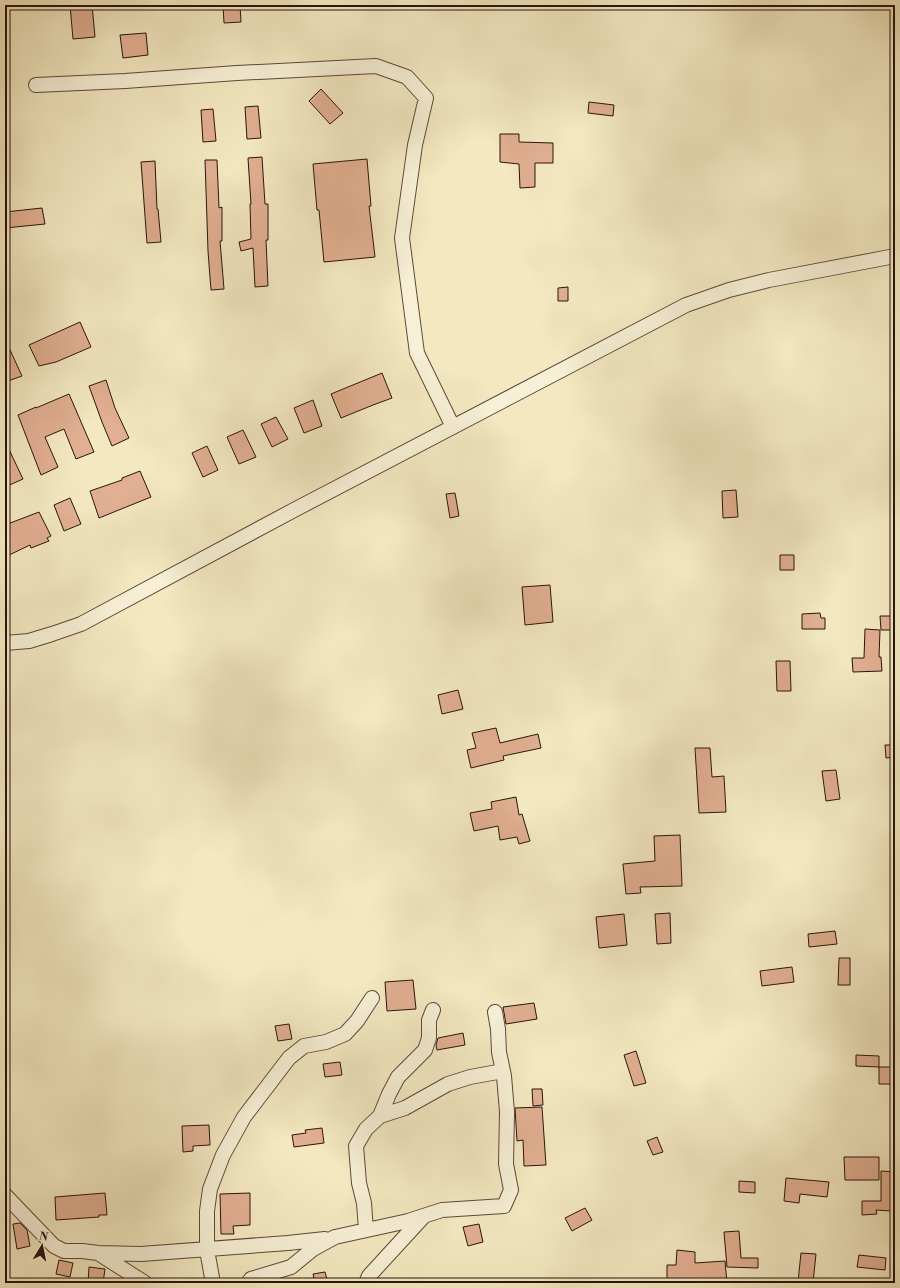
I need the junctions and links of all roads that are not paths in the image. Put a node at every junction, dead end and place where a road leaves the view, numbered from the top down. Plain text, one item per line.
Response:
1 (36, 85) dead end
2 (895, 256) edge
3 (453, 427) junction
4 (5, 643) edge
5 (372, 998) dead end
6 (433, 1010) dead end
7 (495, 1012) dead end
8 (503, 1070) junction
9 (380, 1116) junction
10 (5, 1194) edge
11 (424, 1216) junction
12 (366, 1230) junction
13 (335, 1237) junction
14 (207, 1250) junction
15 (98, 1253) junction
16 (144, 1283) edge
17 (213, 1283) edge
18 (248, 1283) edge
19 (366, 1283) edge

1 - 3 street
2 - 3 street
3 - 4 street
5 - 14 street
6 - 9 street
7 - 8 street
8 - 9 street
8 - 11 street
9 - 12 street
10 - 15 street
11 - 12 street
11 - 19 street
12 - 13 street
13 - 14 street
13 - 18 street
14 - 15 street
14 - 17 street
15 - 16 street

